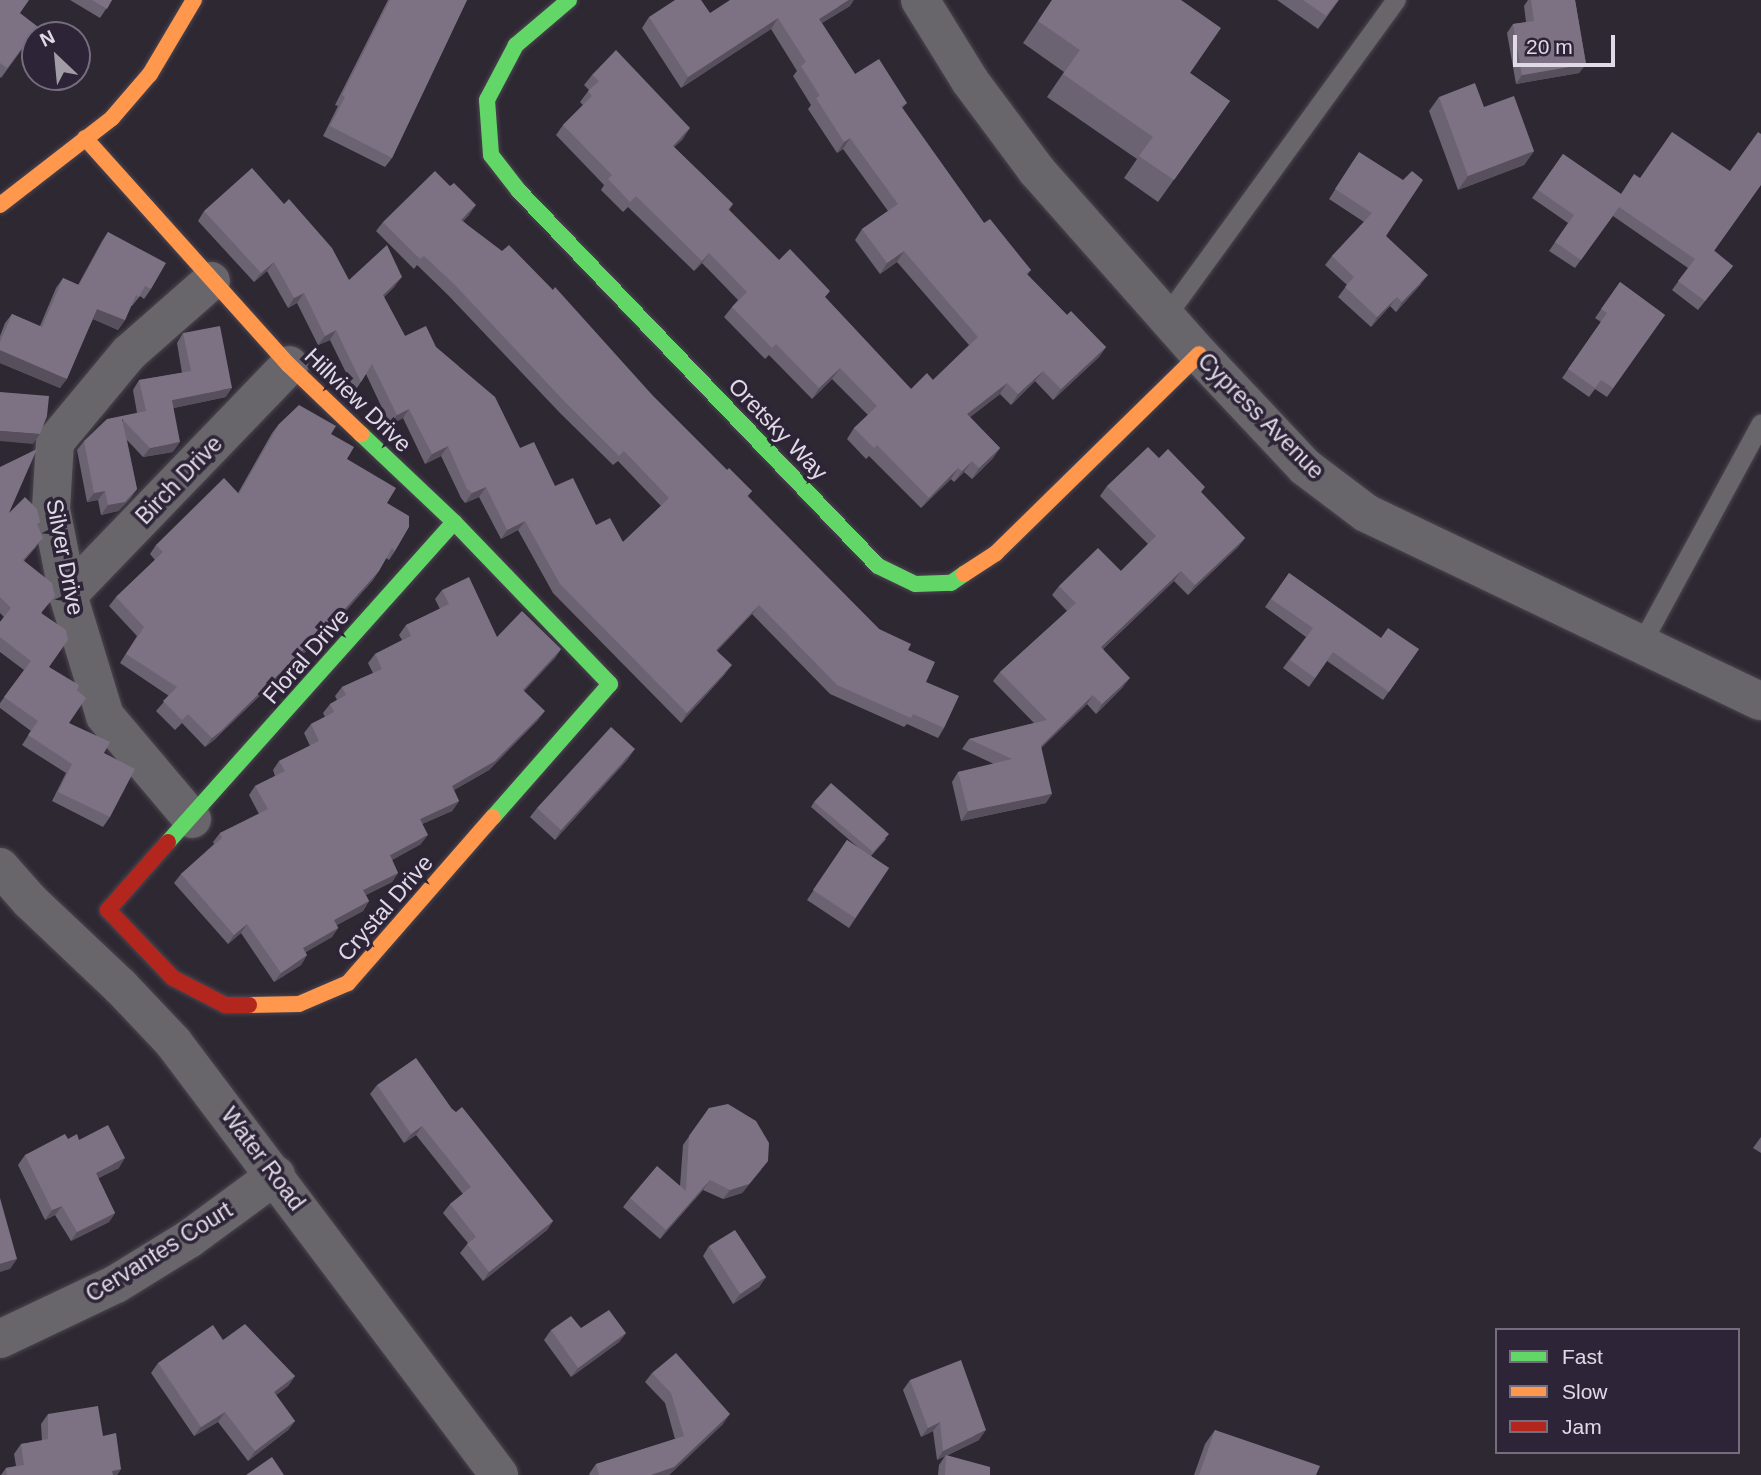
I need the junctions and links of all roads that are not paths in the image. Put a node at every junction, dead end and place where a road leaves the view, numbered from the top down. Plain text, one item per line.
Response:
1 (194, 0) edge
2 (569, 0) edge
3 (920, 0) edge
4 (1396, 0) edge
5 (85, 138) junction
6 (0, 205) edge
7 (211, 281) junction
8 (1166, 316) junction
9 (1199, 354) junction
10 (289, 365) junction
11 (1761, 423) edge
12 (454, 523) junction
13 (68, 595) junction
14 (1641, 644) junction
15 (610, 684) joint
16 (1761, 701) edge
17 (192, 819) junction
18 (0, 867) edge
19 (276, 1175) junction
20 (0, 1339) edge
21 (499, 1475) edge

1 - 5 street
2 - 9 street, Oretsky Way
3 - 8 street, Cypress Avenue
4 - 8 lane
5 - 6 street
5 - 7 street, Hillview Drive
7 - 10 street, Hillview Drive
7 - 13 street, Silver Drive
8 - 9 street, Cypress Avenue
9 - 14 street, Cypress Avenue
10 - 12 street, Hillview Drive
10 - 13 street, Birch Drive
11 - 14 lane
12 - 15 street, Hillview Drive
12 - 17 street, Floral Drive
13 - 17 street, Silver Drive
14 - 16 street, Cypress Avenue
15 - 17 street, Crystal Drive
18 - 19 street, Water Road
19 - 20 street, Cervantes Court
19 - 21 street, Water Road

